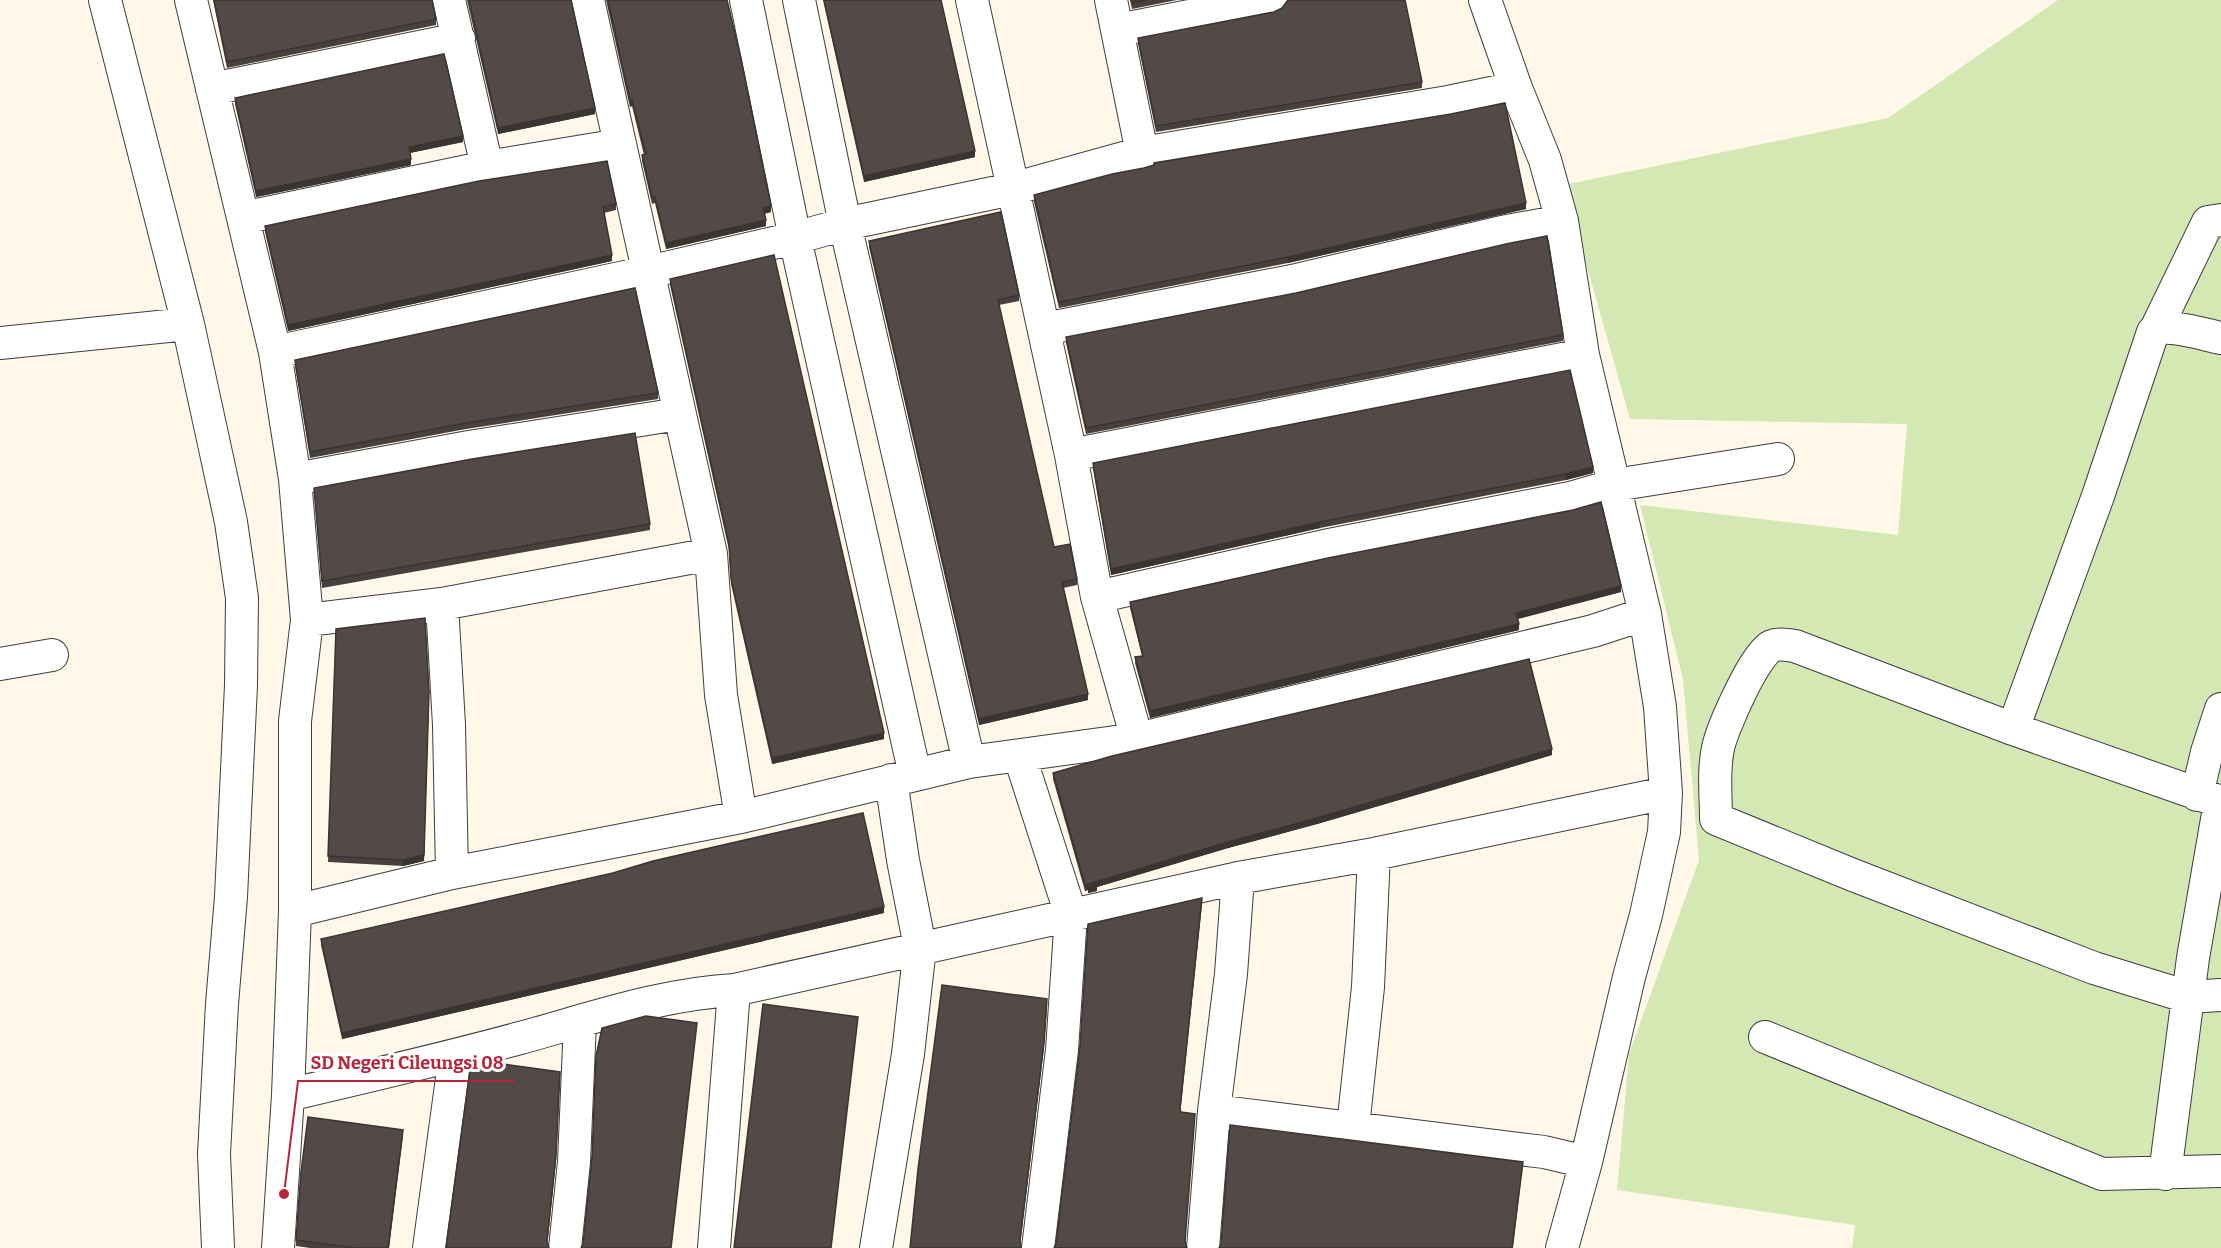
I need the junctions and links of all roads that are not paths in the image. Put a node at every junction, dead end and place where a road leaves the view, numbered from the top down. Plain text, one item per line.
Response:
1 (105, 0) edge
2 (192, 0) edge
3 (449, 0) edge
4 (588, 0) edge
5 (746, 0) edge
6 (799, 0) edge
7 (972, 0) edge
8 (1112, 0) edge
9 (1271, 0) edge
10 (1485, 0) edge
11 (1118, 30) junction
12 (459, 39) junction
13 (1516, 88) junction
14 (213, 89) junction
15 (620, 145) junction
16 (1142, 153) junction
17 (487, 167) junction
18 (1012, 189) junction
19 (243, 218) junction
20 (2221, 220) edge
21 (1562, 221) junction
22 (845, 224) junction
23 (795, 238) junction
24 (648, 272) junction
25 (188, 324) junction
26 (1044, 329) junction
27 (2156, 329) junction
28 (2221, 338) edge
29 (0, 343) edge
30 (275, 352) junction
31 (1583, 356) junction
32 (679, 414) junction
33 (1071, 455) junction
34 (1778, 459) dead end
35 (295, 479) junction
36 (1615, 485) junction
37 (711, 554) junction
38 (1096, 597) junction
39 (442, 604) junction
40 (1645, 615) junction
41 (307, 620) junction
42 (52, 655) dead end
43 (0, 664) edge
44 (2221, 709) edge
45 (2013, 729) junction
46 (1137, 740) junction
47 (1020, 757) junction
48 (969, 762) junction
49 (903, 777) junction
50 (1666, 793) junction
51 (2213, 800) edge
52 (741, 817) junction
53 (1716, 819) junction
54 (1664, 832) junction
55 (1374, 854) junction
56 (452, 873) junction
57 (1238, 878) junction
58 (295, 911) junction
59 (1071, 915) junction
60 (920, 947) junction
61 (734, 990) junction
62 (2221, 995) edge
63 (2188, 997) junction
64 (580, 1022) junction
65 (1765, 1037) dead end
66 (455, 1056) junction
67 (288, 1095) junction
68 (1214, 1111) junction
69 (1353, 1127) junction
70 (1586, 1162) junction
71 (2221, 1171) edge
72 (2164, 1174) junction
73 (218, 1248) edge
74 (278, 1248) edge
75 (429, 1248) edge
76 (566, 1248) edge
77 (714, 1248) edge
78 (876, 1248) edge
79 (1038, 1248) edge
80 (1203, 1248) edge
81 (1562, 1248) edge

1 - 25 street
2 - 14 street
3 - 12 street
4 - 15 street
5 - 23 street
6 - 22 street
7 - 18 street
8 - 11 street
9 - 11 street
10 - 13 street
11 - 16 street
12 - 14 street
12 - 17 street
13 - 16 street
13 - 21 street
14 - 19 street
15 - 17 street
15 - 24 street
16 - 18 street
17 - 19 street
18 - 22 street
18 - 26 street
19 - 30 street
20 - 27 street
21 - 26 street
21 - 31 street
22 - 23 street
22 - 48 street
23 - 24 street
23 - 49 street
24 - 30 street
24 - 32 street
25 - 29 street
25 - 73 street
26 - 33 street
27 - 28 street
27 - 45 street
30 - 35 street
31 - 33 street
31 - 36 street
32 - 35 street
32 - 37 street
33 - 38 street
34 - 36 street
35 - 41 street
36 - 38 street
36 - 40 street
37 - 39 street
37 - 52 street
38 - 46 street
39 - 41 street
39 - 56 street
40 - 46 street
40 - 50 street
41 - 58 street
42 - 43 street
44 - 51 street
45 - 51 street
45 - 53 street
46 - 47 street
47 - 48 street
47 - 59 street
48 - 49 street
49 - 52 street
49 - 60 street
50 - 54 street
50 - 55 street
51 - 63 street
52 - 56 street
53 - 54 street
53 - 63 street
54 - 70 street
55 - 57 street
55 - 69 street
56 - 58 street
57 - 59 street
57 - 68 street
58 - 67 street
59 - 60 street
59 - 79 street
60 - 61 street
60 - 78 street
61 - 64 street
61 - 77 street
62 - 63 street
63 - 72 street
64 - 66 street
64 - 76 street
65 - 72 street
66 - 67 street
66 - 75 street
67 - 74 street
68 - 69 street
68 - 80 street
69 - 70 street
70 - 81 street
71 - 72 street

